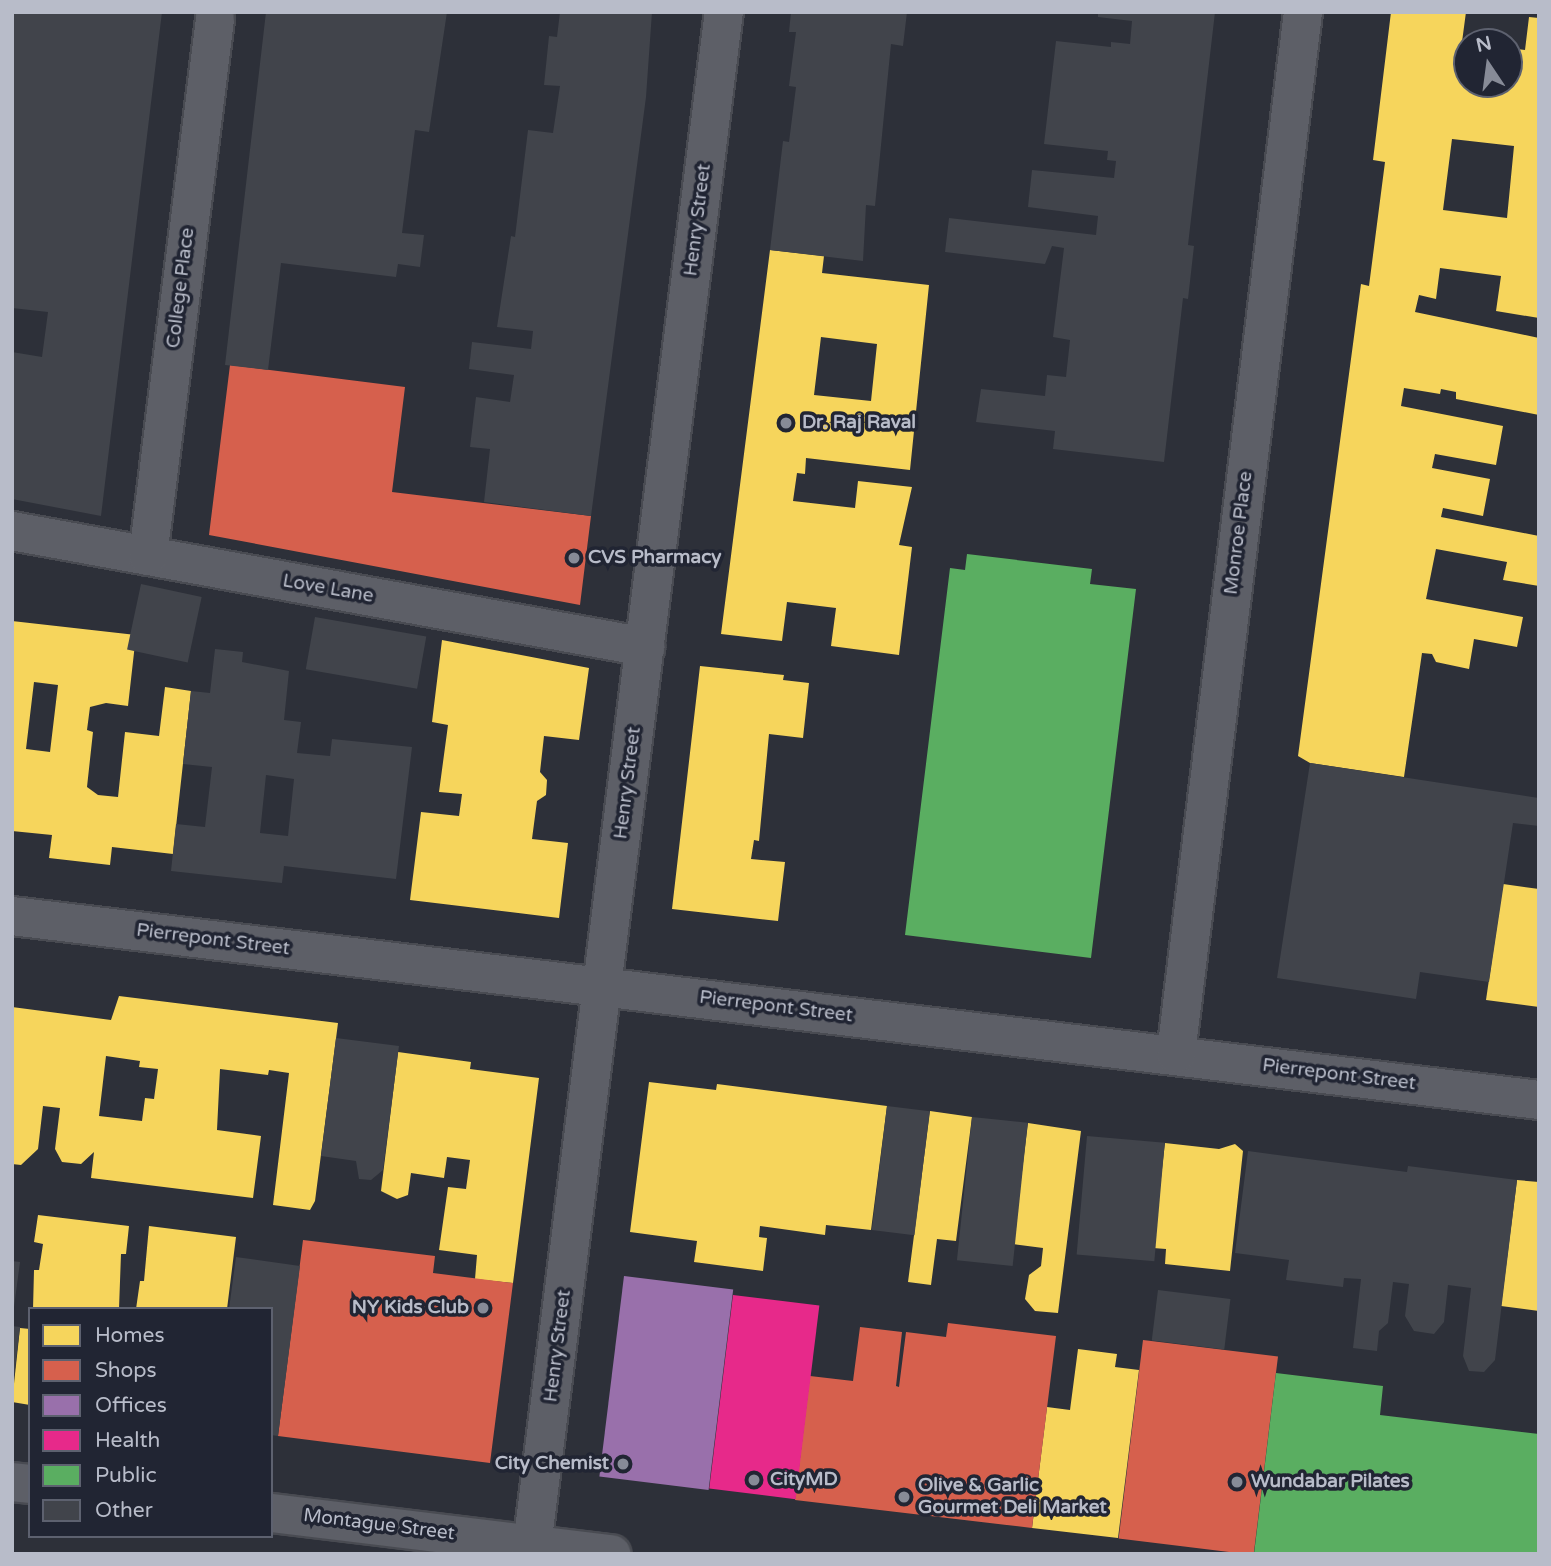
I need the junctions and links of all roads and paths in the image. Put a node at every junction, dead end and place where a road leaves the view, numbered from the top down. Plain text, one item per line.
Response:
1 (724, 12) edge
2 (1303, 12) edge
3 (215, 19) dead end
4 (12, 531) edge
5 (148, 556) junction
6 (645, 647) junction
7 (12, 916) edge
8 (604, 986) junction
9 (1176, 1054) junction
10 (1539, 1100) edge
11 (273, 1513) edge
12 (531, 1549) edge
13 (612, 1554) edge

1 - 6 street, Henry Street
2 - 9 street, Monroe Place
3 - 5 street, College Place
4 - 5 street, Love Lane
5 - 6 street, Love Lane
6 - 8 street, Henry Street
7 - 8 street, Pierrepont Street
8 - 9 street, Pierrepont Street
8 - 12 street, Henry Street
9 - 10 street, Pierrepont Street
11 - 12 street, Montague Street
12 - 13 street, Montague Street

